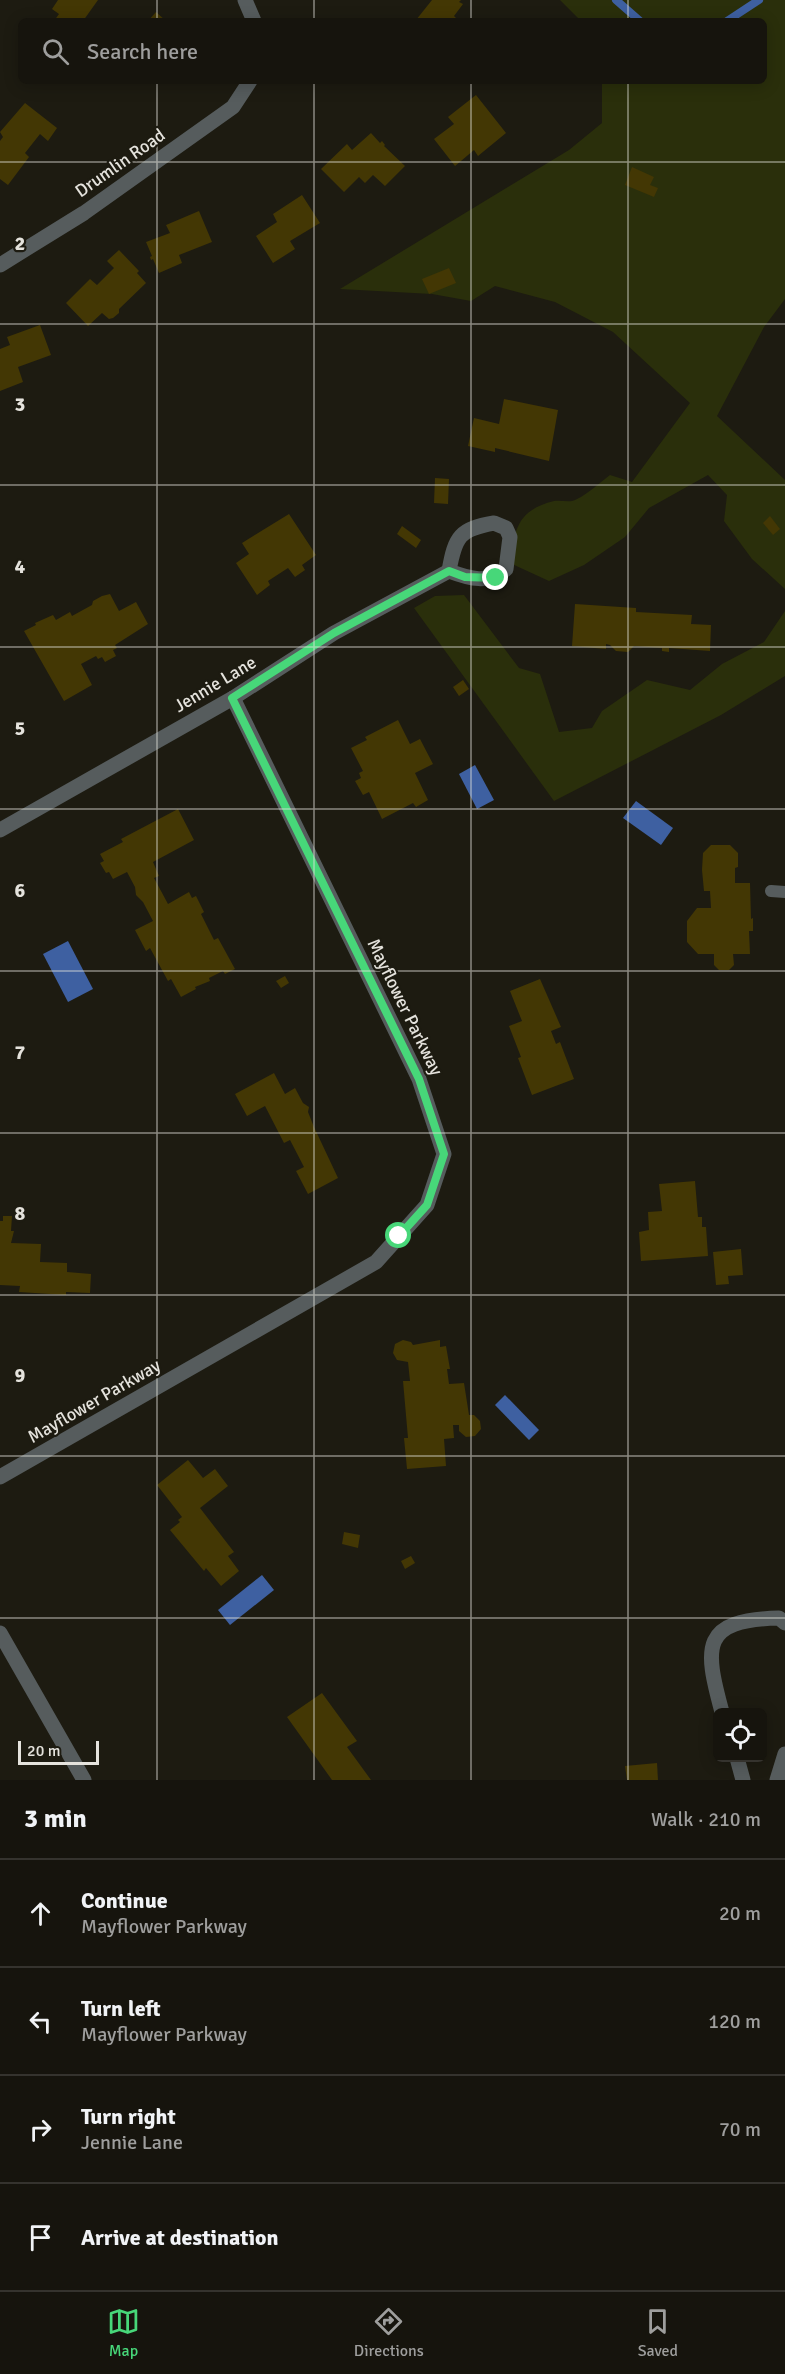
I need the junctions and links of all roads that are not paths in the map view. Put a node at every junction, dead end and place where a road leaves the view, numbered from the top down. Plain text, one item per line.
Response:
1 (245, 0) edge
2 (253, 18) edge
3 (248, 84) edge
4 (0, 265) edge
5 (449, 571) junction
6 (232, 698) junction
7 (0, 830) edge
8 (771, 891) dead end
9 (785, 892) edge
10 (0, 1477) edge
11 (785, 1623) edge
12 (0, 1633) edge
13 (721, 1708) edge
14 (785, 1754) edge
15 (738, 1762) edge
16 (84, 1780) edge
17 (743, 1780) edge
18 (777, 1780) edge

1 - 2 street
3 - 4 street, Drumlin Road
5 - 5 street
5 - 6 street, Jennie Lane
6 - 7 street, Jennie Lane
6 - 10 street, Mayflower Parkway
8 - 9 lane
11 - 13 street
12 - 16 street
14 - 18 street
15 - 17 street

